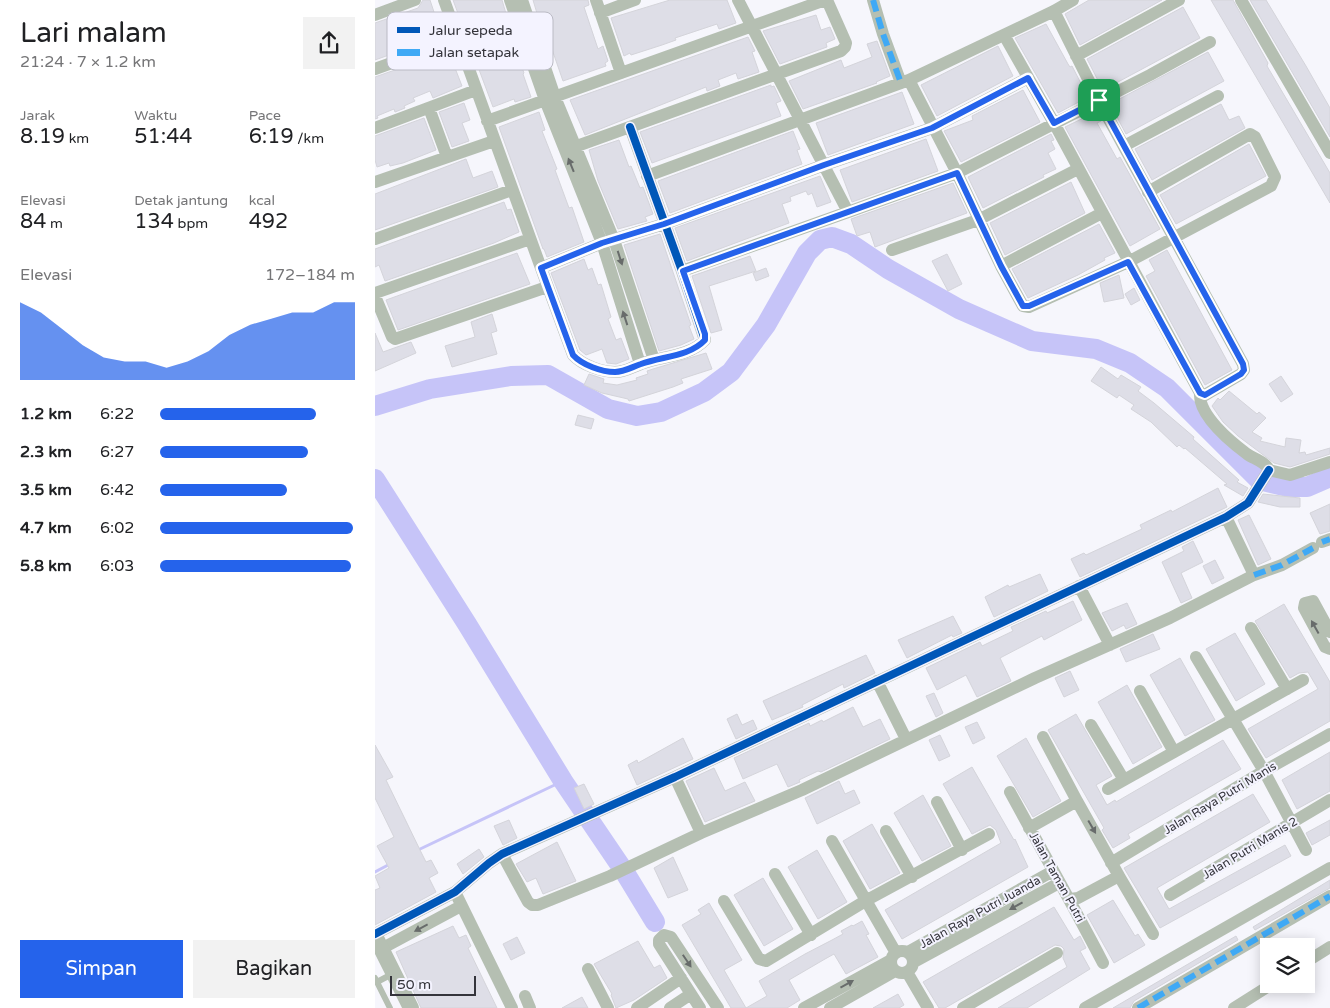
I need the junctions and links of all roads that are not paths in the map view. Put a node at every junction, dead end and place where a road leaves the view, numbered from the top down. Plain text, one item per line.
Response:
1 (415, 0) edge
2 (444, 0) edge
3 (596, 0) edge
4 (635, 0) edge
5 (738, 0) edge
6 (826, 0) edge
7 (873, 0) edge
8 (1073, 0) edge
9 (1179, 0) edge
10 (1241, 0) edge
11 (1054, 11) junction
12 (448, 12) edge
13 (601, 13) junction
14 (375, 15) edge
15 (752, 27) junction
16 (1003, 35) junction
17 (1210, 42) dead end
18 (1076, 56) junction
19 (387, 65) edge
20 (375, 69) edge
21 (469, 70) edge
22 (540, 70) edge
23 (621, 73) junction
24 (777, 74) junction
25 (1028, 78) junction
26 (905, 82) junction
27 (476, 90) junction
28 (1219, 96) dead end
29 (550, 99) junction
30 (1099, 100) junction
31 (429, 108) junction
32 (800, 119) junction
33 (487, 120) junction
34 (1054, 123) junction
35 (630, 127) junction
36 (375, 128) edge
37 (932, 128) junction
38 (495, 140) junction
39 (577, 146) junction
40 (1124, 146) junction
41 (1330, 153) edge
42 (447, 157) junction
43 (824, 165) junction
44 (1078, 169) junction
45 (957, 173) junction
46 (647, 176) junction
47 (375, 182) edge
48 (512, 190) junction
49 (1148, 192) junction
50 (848, 212) junction
51 (1102, 213) junction
52 (978, 220) junction
53 (664, 224) junction
54 (1173, 237) junction
55 (530, 238) junction
56 (375, 239) edge
57 (608, 241) junction
58 (892, 250) dead end
59 (1128, 262) junction
60 (1001, 266) junction
61 (541, 268) junction
62 (683, 271) junction
63 (547, 287) junction
64 (375, 294) edge
65 (654, 360) junction
66 (640, 364) junction
67 (1200, 393) junction
68 (1330, 462) edge
69 (1269, 471) junction
70 (1226, 517) junction
71 (1322, 543) edge
72 (1254, 575) junction
73 (1079, 586) junction
74 (1251, 628) dead end
75 (1330, 632) edge
76 (1110, 645) junction
77 (1330, 649) edge
78 (1196, 656) dead end
79 (1303, 680) dead end
80 (877, 681) junction
81 (1287, 690) junction
82 (1140, 691) dead end
83 (1233, 721) junction
84 (1091, 725) dead end
85 (1330, 734) edge
86 (1043, 737) dead end
87 (906, 739) junction
88 (1174, 752) junction
89 (1264, 771) junction
90 (675, 777) junction
91 (1124, 780) junction
92 (1108, 790) dead end
93 (1010, 792) dead end
94 (1330, 800) edge
95 (1077, 801) junction
96 (937, 802) dead end
97 (1292, 823) junction
98 (1029, 828) junction
99 (886, 831) dead end
100 (701, 833) junction
101 (989, 834) dead end
102 (832, 841) dead end
103 (962, 850) junction
104 (1306, 850) dead end
105 (503, 854) junction
106 (1111, 862) junction
107 (1330, 868) edge
108 (1053, 871) junction
109 (775, 874) dead end
110 (1119, 876) junction
111 (912, 877) junction
112 (1059, 883) junction
113 (455, 892) junction
114 (1170, 895) dead end
115 (1330, 896) edge
116 (1070, 899) junction
117 (867, 900) junction
118 (725, 901) dead end
119 (461, 906) junction
120 (1153, 934) dead end
121 (811, 935) junction
122 (377, 940) edge
123 (1330, 946) edge
124 (1057, 953) dead end
125 (1315, 956) edge
126 (902, 962) junction
127 (1103, 963) dead end
128 (588, 969) dead end
129 (394, 973) junction
130 (681, 978) junction
131 (376, 980) edge
132 (1260, 992) edge
133 (691, 994) junction
134 (390, 1008) edge
135 (411, 1008) edge
136 (512, 1008) edge
137 (608, 1008) edge
138 (637, 1008) edge
139 (670, 1008) edge
140 (700, 1008) edge
141 (718, 1008) edge
142 (804, 1008) edge
143 (830, 1008) edge
144 (928, 1008) edge
145 (963, 1008) edge
146 (1085, 1008) edge
147 (1137, 1008) edge
148 (1234, 1008) edge

1 - 14 street
2 - 12 street
3 - 13 street
4 - 13 street
5 - 15 street
6 - 15 street
6 - 24 street
7 - 26 street
8 - 11 street
9 - 18 street
10 - 41 street
11 - 16 street
11 - 18 street
13 - 23 street
15 - 23 street
15 - 24 street
16 - 25 street
16 - 26 street
17 - 30 street
18 - 30 street
19 - 20 street
21 - 27 street
22 - 29 street
23 - 29 street
24 - 32 street
24 - 35 street
25 - 34 street
25 - 37 street
26 - 32 street
26 - 37 street
27 - 31 street
27 - 33 street
28 - 40 street
29 - 33 street
29 - 39 street
57 -> 29 street
30 - 34 street
30 - 40 street
31 - 36 street
31 - 42 street
32 - 43 street
32 - 46 street
33 - 38 street
34 - 44 street
34 - 45 street
35 - 39 street
35 - 46 street
37 - 43 street
37 - 45 street
38 - 42 street
38 - 48 street
39 - 57 street
40 - 49 street
42 - 47 street
43 - 50 street
43 - 53 street
44 - 51 street
44 - 52 street
45 - 50 street
45 - 52 street
46 - 53 street
48 - 55 street
48 - 56 street
49 - 54 street
49 - 54 street
50 - 62 street
51 - 59 street
51 - 60 street
52 - 58 street
52 - 60 street
53 - 57 street
53 - 62 street
54 - 59 street
54 - 67 street
55 - 61 street
55 - 64 street
57 - 61 street
57 -> 65 street
66 -> 57 street
59 - 60 street
59 - 67 street
61 - 63 street
62 - 65 street
63 - 64 street
63 - 66 street
65 - 66 street
67 - 69 street
68 - 69 street
69 - 70 street
70 - 72 street
70 - 73 street
71 - 72 street
72 - 76 street
73 - 76 street
73 - 80 street
74 - 81 street
77 -> 75 street
76 - 87 street
78 - 83 street
79 - 81 street
80 - 87 street
80 - 90 street
81 - 83 street
82 - 88 street
83 - 88 street
83 - 89 street
84 - 91 street
85 - 89 street, Jalan Raya Putri Manis
86 - 95 street
87 - 100 street
88 - 91 street
89 - 97 street
89 - 106 street, Jalan Raya Putri Manis
90 - 100 street
90 - 105 street
91 - 92 street
93 - 98 street, Jalan Taman Putri
94 - 97 street, Jalan Putri Manis 2
95 - 98 street
95 -> 106 street
96 - 103 street
97 - 104 street
97 - 114 street, Jalan Putri Manis 2
98 - 108 street, Jalan Taman Putri
99 - 111 street
100 - 105 street
101 - 103 street
102 - 117 street
103 - 111 street
105 - 113 street
106 - 110 street
107 - 146 street
108 - 112 street, Jalan Taman Putri
108 - 126 street, Jalan Raya Putri Juanda
109 - 121 street
110 - 116 street
110 - 120 street
111 - 117 street
112 - 116 street, Jalan Taman Putri
112 -> 126 street, Jalan Raya Putri Juanda
113 - 119 street
113 - 122 street
115 - 147 street
116 - 127 street, Jalan Taman Putri
117 - 121 street
117 - 126 street
118 - 121 street
119 -> 122 street
119 - 136 street
122 - 129 street
123 - 125 street
124 - 145 street
142 -> 126 street, Jalan Raya Putri Juanda
126 - 143 street, Jalan Raya Putri Juanda
126 - 144 street
128 - 137 street
129 - 131 lane
129 - 135 street
130 - 133 street
130 - 138 street
130 -> 141 street
131 - 134 lane
132 - 148 street
133 - 139 street
133 - 140 street

